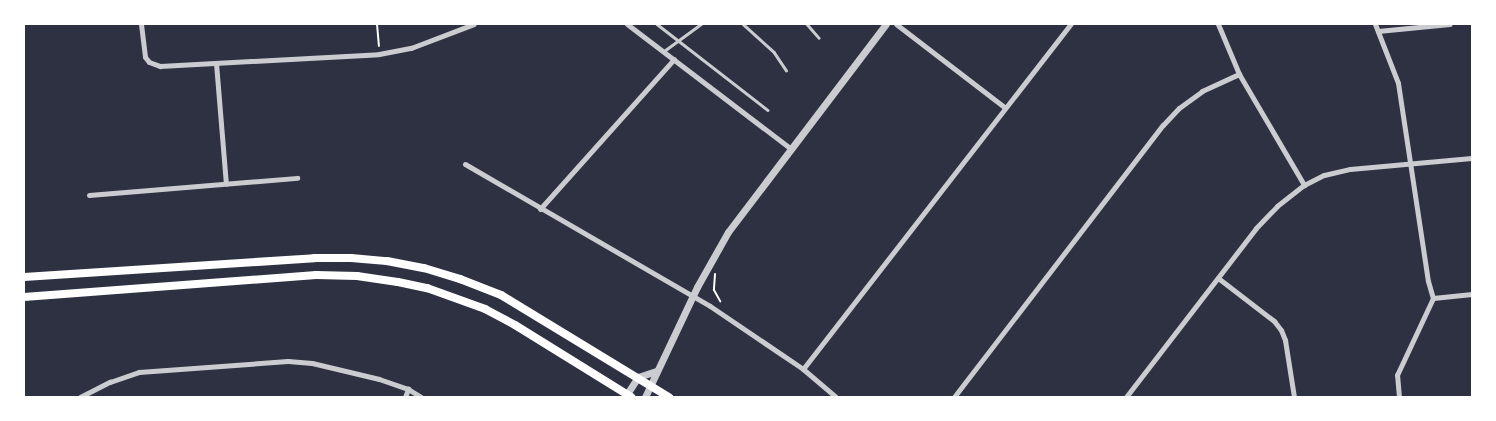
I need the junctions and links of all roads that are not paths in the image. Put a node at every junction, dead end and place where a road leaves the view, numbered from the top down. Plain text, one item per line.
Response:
1 (141, 24) edge
2 (474, 24) edge
3 (627, 24) edge
4 (657, 24) edge
5 (701, 24) edge
6 (743, 24) edge
7 (807, 24) edge
8 (886, 24) edge
9 (896, 24) edge
10 (1071, 24) edge
11 (1218, 24) edge
12 (1375, 24) edge
13 (1450, 24) edge
14 (1378, 31) junction
15 (819, 38) dead end
16 (678, 40) junction
17 (663, 51) junction
18 (674, 59) junction
19 (216, 63) junction
20 (786, 70) dead end
21 (1239, 74) junction
22 (1004, 107) junction
23 (768, 110) dead end
24 (791, 149) junction
25 (1472, 158) edge
26 (465, 164) dead end
27 (1411, 164) junction
28 (297, 178) dead end
29 (226, 184) junction
30 (1304, 185) junction
31 (89, 195) dead end
32 (540, 209) junction
33 (24, 277) edge
34 (1218, 278) junction
35 (1472, 294) edge
36 (24, 297) edge
37 (693, 297) junction
38 (1433, 298) junction
39 (803, 369) junction
40 (656, 371) junction
41 (638, 377) junction
42 (652, 386) junction
43 (408, 389) junction
44 (628, 396) edge
45 (80, 397) edge
46 (405, 397) edge
47 (422, 397) edge
48 (645, 397) edge
49 (669, 397) edge
50 (836, 397) edge
51 (954, 397) edge
52 (1126, 397) edge
53 (1294, 397) edge
54 (1399, 397) edge

1 - 19 street
2 - 19 street
3 - 17 street
4 - 16 lane
5 - 16 lane
6 - 20 lane
7 - 15 lane
8 - 24 street
9 - 22 street
10 - 22 street
11 - 21 street
12 - 14 street
13 - 14 street
14 - 27 street
16 - 17 lane
16 - 23 lane
17 - 18 street
18 - 24 street
18 - 32 street
19 - 29 street
21 - 30 street
21 - 51 street
22 - 39 street
24 - 37 street
25 - 27 street
26 - 32 street
27 - 30 street
27 - 38 street
28 - 29 street
29 - 31 street
30 - 34 street
32 - 37 street
33 - 41 main road
34 - 52 street
34 - 53 street
35 - 38 street
36 - 44 main road
37 - 39 street
37 - 40 street
38 - 54 street
39 - 50 street
40 - 41 street
40 - 42 street
41 - 42 main road
41 - 44 street
42 - 48 street
42 - 49 main road
43 - 45 street
43 - 46 street
43 - 47 street

